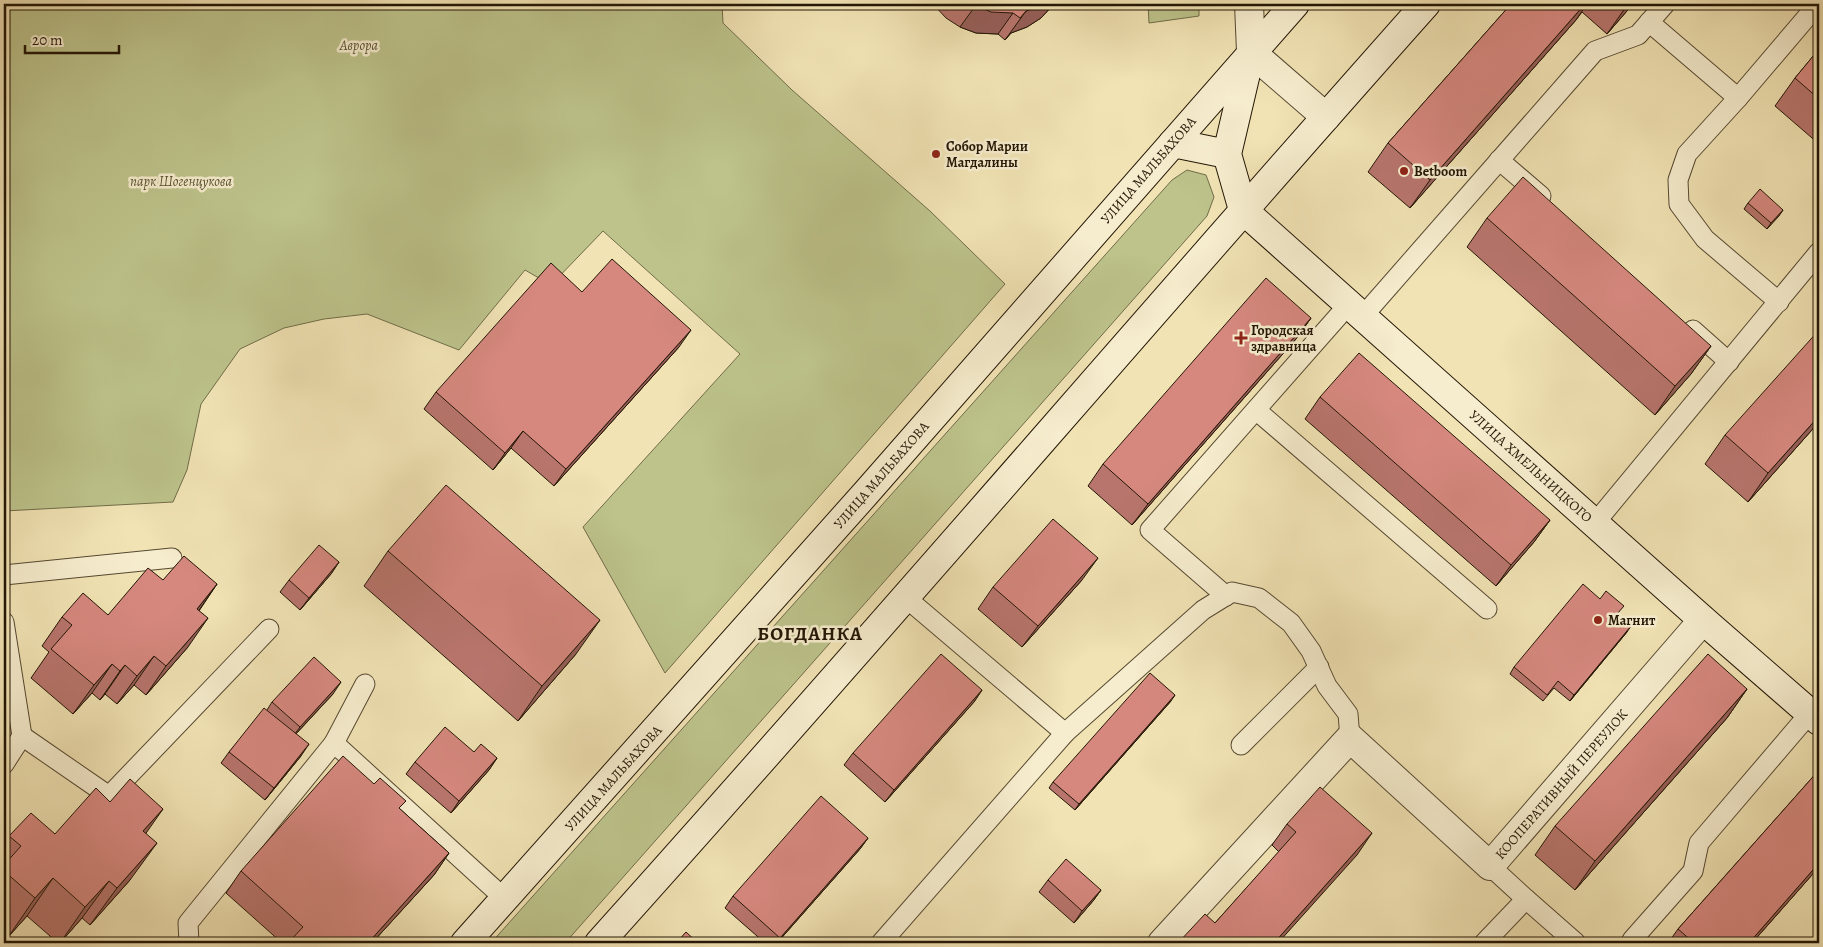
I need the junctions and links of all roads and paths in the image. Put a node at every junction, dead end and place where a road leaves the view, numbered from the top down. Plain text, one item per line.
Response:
1 (1249, 4) edge
2 (1295, 4) edge
3 (1426, 4) edge
4 (1665, 4) edge
5 (1818, 4) edge
6 (1649, 22) junction
7 (1251, 52) junction
8 (1738, 98) junction
9 (1326, 116) junction
10 (1173, 143) junction
11 (1227, 154) junction
12 (1499, 160) junction
13 (1551, 206) edge
14 (1243, 210) junction
15 (1819, 252) edge
16 (1779, 302) junction
17 (1356, 310) junction
18 (1678, 316) edge
19 (1730, 362) junction
20 (1256, 410) junction
21 (1595, 523) junction
22 (172, 558) dead end
23 (4, 575) edge
24 (1226, 596) junction
25 (905, 597) junction
26 (1487, 609) dead end
27 (1703, 620) junction
28 (4, 622) edge
29 (269, 629) dead end
30 (6, 645) edge
31 (1319, 667) junction
32 (364, 684) dead end
33 (1815, 717) edge
34 (1065, 733) junction
35 (22, 736) junction
36 (1350, 738) junction
37 (334, 743) junction
38 (1241, 746) dead end
39 (4, 764) edge
40 (1490, 866) junction
41 (505, 899) junction
42 (1526, 899) junction
43 (1632, 940) dead end
44 (189, 943) edge
45 (465, 943) edge
46 (599, 943) edge
47 (881, 943) edge
48 (1162, 943) edge
49 (1484, 943) edge
50 (1576, 943) edge

1 - 7 main road
2 - 7 main road, УЛИЦА МАЛЬБАХОВА
3 - 9 main road
4 - 6 lane
5 - 8 lane
6 - 8 lane
6 - 12 lane
7 - 9 main road
7 - 10 main road, УЛИЦА МАЛЬБАХОВА
7 - 11 main road
8 - 16 lane
9 - 14 main road
10 - 11 main road
10 - 41 main road, УЛИЦА МАЛЬБАХОВА
11 - 14 main road
12 - 13 lane
12 - 17 lane
14 - 17 main road, УЛИЦА ХМЕЛЬНИЦКОГО
14 - 25 main road
15 - 16 lane
16 - 19 lane
17 - 20 lane
17 - 21 main road, УЛИЦА ХМЕЛЬНИЦКОГО
18 - 19 lane
19 - 21 lane
20 - 24 lane
20 - 26 lane
21 - 27 main road, УЛИЦА ХМЕЛЬНИЦКОГО
22 - 23 lane
24 - 31 lane
24 - 34 lane
25 - 34 lane
25 - 46 main road
27 - 33 main road, УЛИЦА ХМЕЛЬНИЦКОГО
27 - 40 main road, КООПЕРАТИВНЫЙ ПЕРЕУЛОК
28 - 30 lane
29 - 35 lane
30 - 35 lane
31 - 36 lane
31 - 38 lane
32 - 37 lane
33 - 43 lane
34 - 47 lane
35 - 39 lane
36 - 40 main road, КООПЕРАТИВНЫЙ ПЕРЕУЛОК
36 - 48 main road
37 - 41 lane
37 - 44 lane
40 - 42 lane
41 - 45 main road, УЛИЦА МАЛЬБАХОВА
42 - 49 lane
42 - 50 lane

